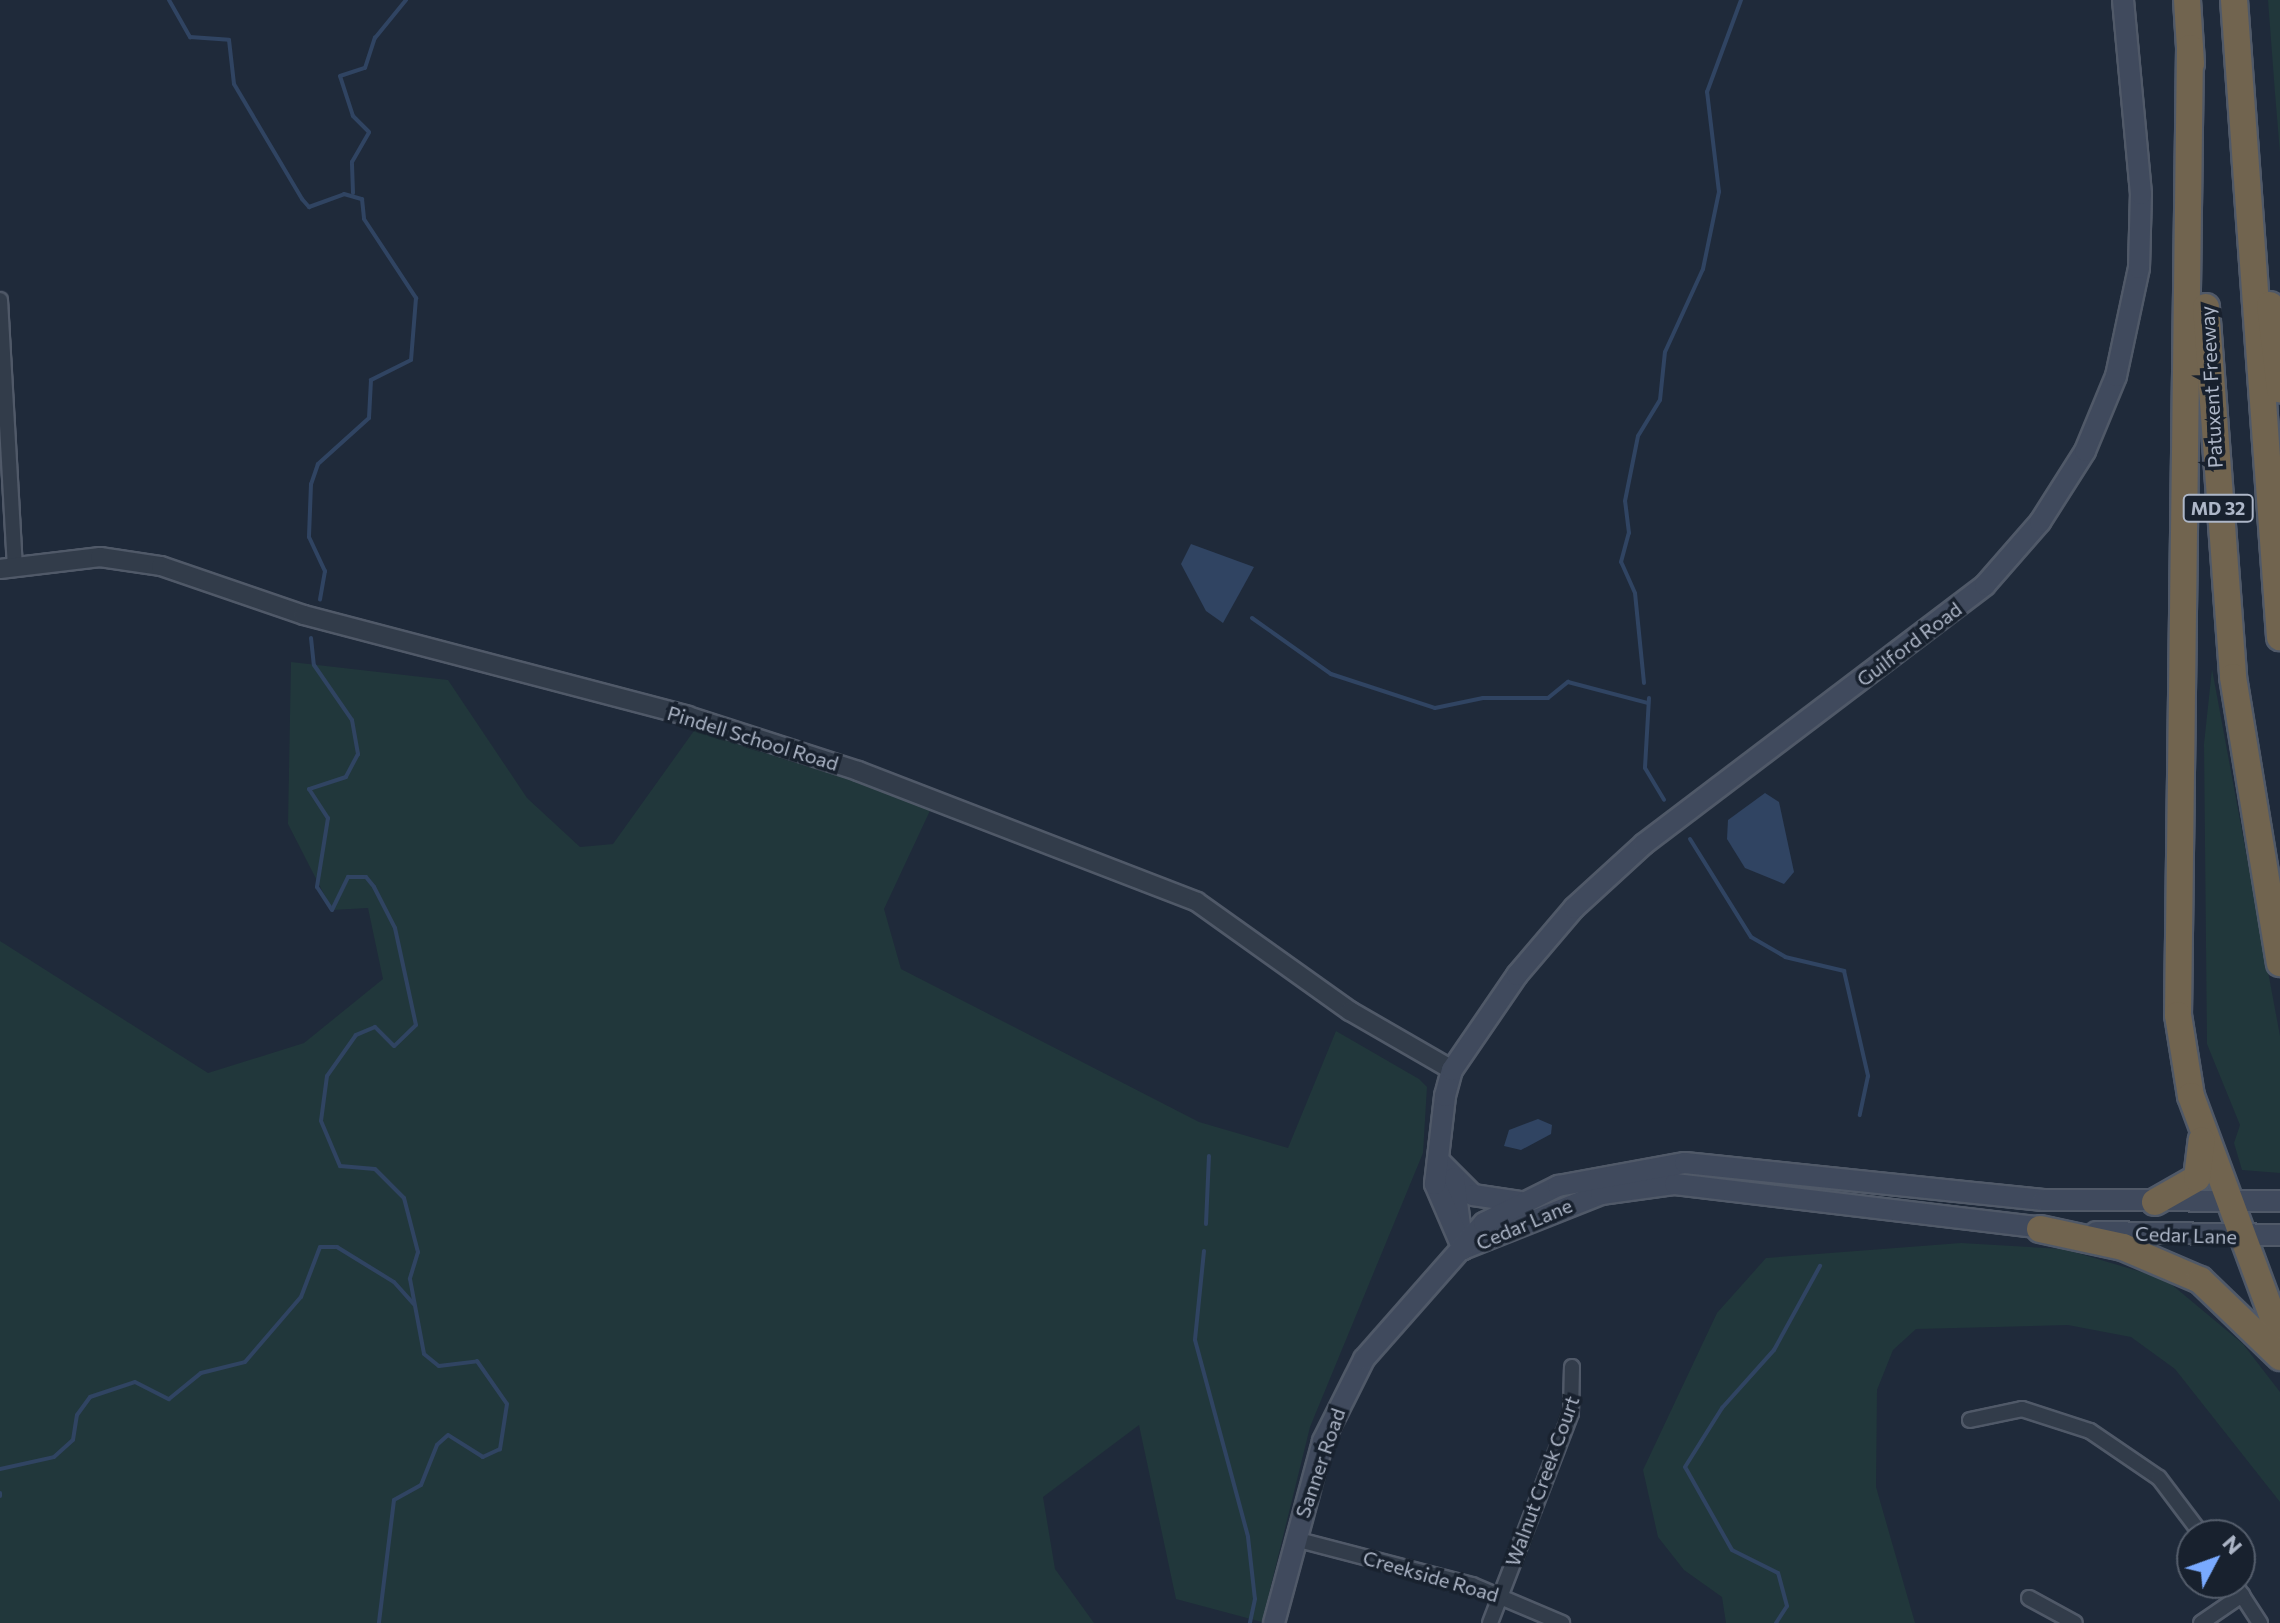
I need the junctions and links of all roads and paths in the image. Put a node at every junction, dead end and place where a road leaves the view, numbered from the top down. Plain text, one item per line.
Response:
1 (2123, 0) edge
2 (2187, 0) edge
3 (2234, 0) edge
4 (2241, 0) edge
5 (2190, 48) junction
6 (0, 300) edge
7 (2280, 389) edge
8 (8, 567) edge
9 (2280, 637) edge
10 (2280, 963) edge
11 (1452, 1070) junction
12 (2203, 1129) junction
13 (1447, 1170) junction
14 (2280, 1201) edge
15 (1521, 1202) junction
16 (2155, 1202) junction
17 (2229, 1203) junction
18 (2040, 1229) junction
19 (2280, 1235) edge
20 (2239, 1237) junction
21 (1463, 1249) junction
22 (2280, 1337) edge
23 (2280, 1357) edge
24 (1572, 1367) dead end
25 (1970, 1420) dead end
26 (2190, 1519) edge
27 (1295, 1539) junction
28 (1500, 1595) junction
29 (2029, 1598) dead end
30 (2227, 1599) edge
31 (2244, 1599) edge
32 (1274, 1623) edge
33 (1490, 1623) edge
34 (1562, 1623) edge
35 (2075, 1623) edge
36 (2201, 1623) edge
37 (2260, 1623) edge

1 - 11 main road, Guilford Road
2 - 5 highway, Patuxent Freeway / MD 32
3 - 9 highway, MD 32
4 - 7 highway
5 - 10 highway, Patuxent Freeway / MD 32
5 - 12 highway
6 - 8 street
8 - 11 street, Pindell School Road
11 - 13 main road, Guilford Road
12 - 16 highway
12 - 17 highway
13 - 15 main road
13 - 21 main road, Guilford Road
14 - 17 main road, Cedar Lane
15 - 16 main road, Cedar Lane
15 - 21 main road, Cedar Lane
16 - 17 main road, Cedar Lane
17 - 20 highway
18 - 20 main road, Cedar Lane
18 - 21 main road, Cedar Lane
18 - 23 highway
19 - 20 main road, Cedar Lane
20 - 22 highway
21 - 27 main road, Sanner Road
24 - 28 street, Walnut Creek Court
25 - 26 street
27 - 28 street, Creekside Road
27 - 32 main road, Sanner Road
28 - 33 street, Walnut Creek Court
28 - 34 street, Creekside Road
29 - 35 street
30 - 36 street
31 - 37 street

